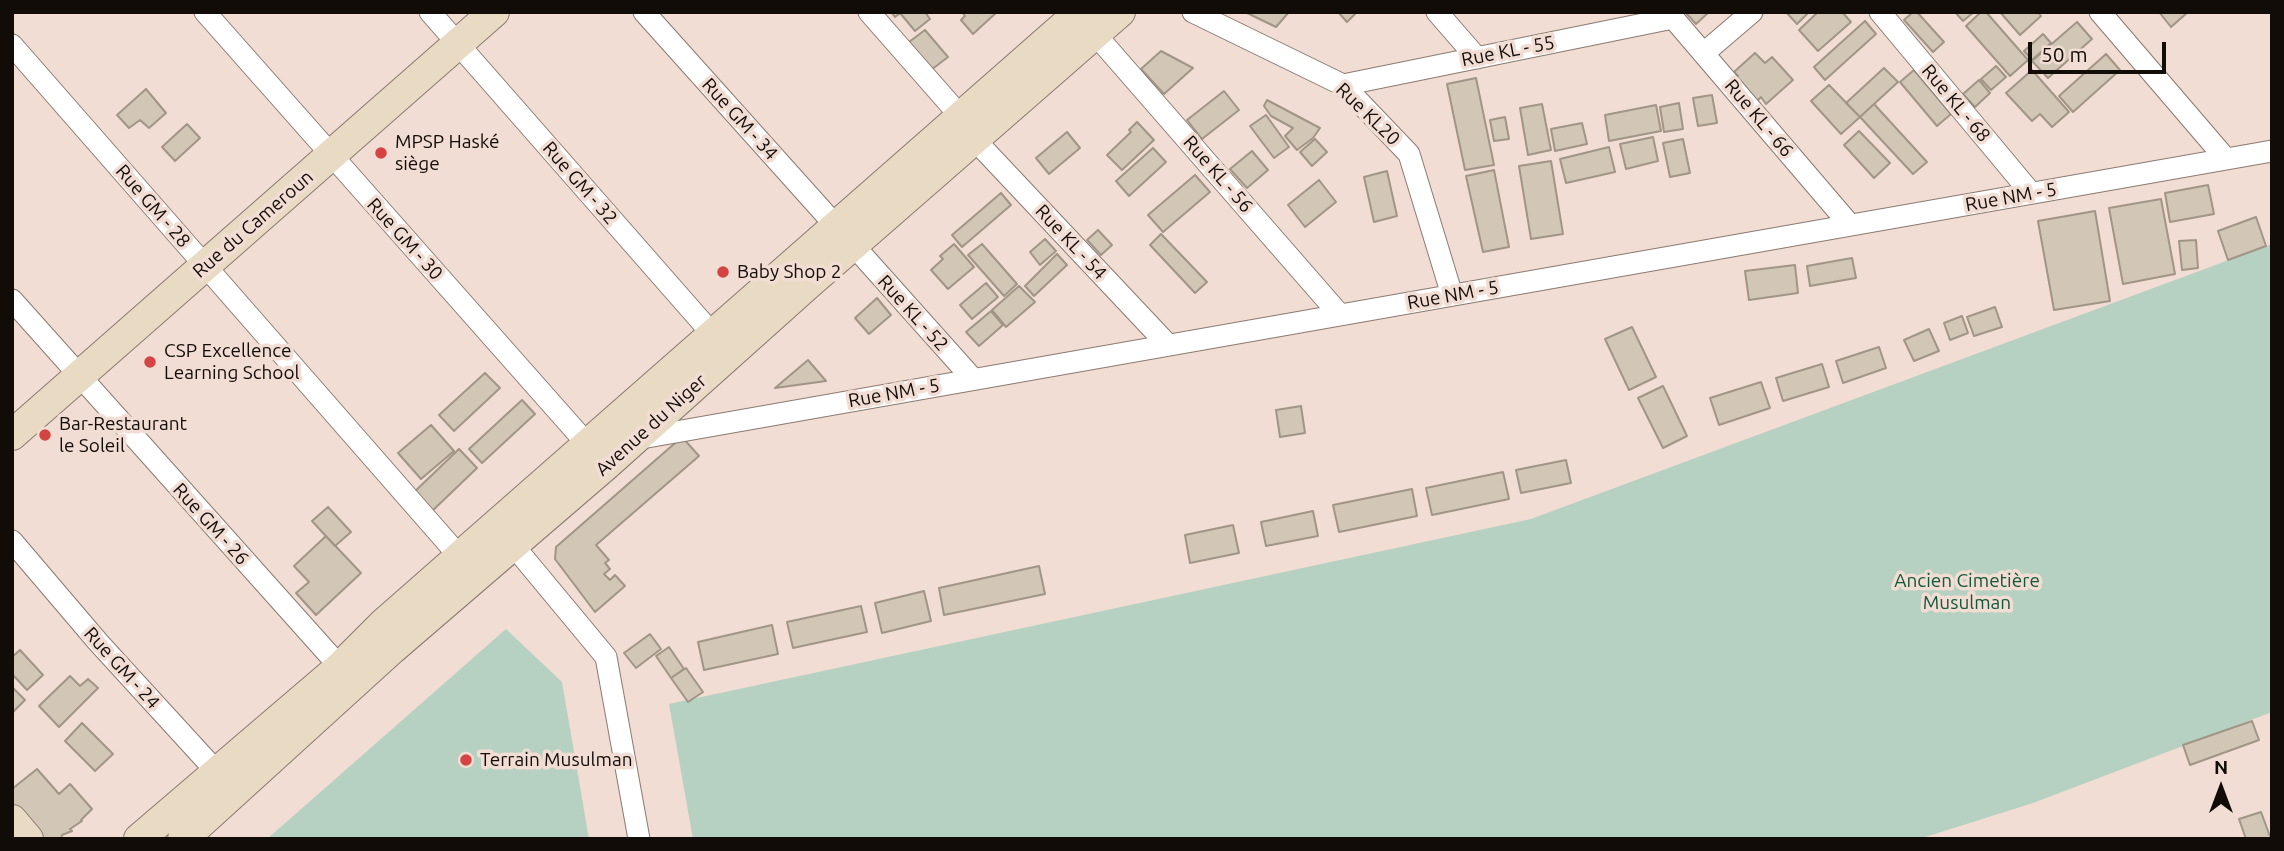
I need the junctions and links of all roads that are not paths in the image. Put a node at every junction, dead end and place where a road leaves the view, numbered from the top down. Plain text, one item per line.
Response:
1 (205, 12) edge
2 (430, 12) edge
3 (494, 12) edge
4 (644, 12) edge
5 (869, 12) edge
6 (1120, 12) edge
7 (1193, 12) edge
8 (1437, 12) edge
9 (1752, 12) edge
10 (1880, 12) edge
11 (2100, 12) edge
12 (1671, 15) edge
13 (1083, 21) edge
14 (12, 44) edge
15 (458, 44) junction
16 (1704, 53) junction
17 (1477, 58) junction
18 (1343, 85) junction
19 (968, 129) junction
20 (2272, 151) edge
21 (331, 156) junction
22 (2226, 159) junction
23 (2031, 194) junction
24 (1850, 225) junction
25 (845, 236) junction
26 (206, 266) junction
27 (1452, 295) junction
28 (12, 300) edge
29 (1340, 315) junction
30 (722, 345) junction
31 (1168, 345) junction
32 (79, 377) junction
33 (973, 379) junction
34 (12, 435) edge
35 (634, 439) junction
36 (597, 455) junction
37 (12, 541) edge
38 (513, 545) junction
39 (460, 557) junction
40 (347, 676) junction
41 (226, 783) junction
42 (12, 820) edge
43 (28, 839) edge
44 (139, 839) edge
45 (183, 839) edge
46 (639, 839) edge

1 - 21 street, Rue GM - 30
2 - 15 street, Rue GM - 32
3 - 15 main road, Rue du Cameroun
4 - 25 street, Rue GM - 34
5 - 19 street, Rue KL - 54
6 - 13 main road, Avenue du Niger
7 - 18 street, Rue KL20
8 - 17 street
9 - 16 street
10 - 23 street, Rue KL - 68
11 - 22 street
12 - 16 street, Rue KL - 66
12 - 17 street, Rue KL - 55
13 - 19 main road, Avenue du Niger
13 - 29 street, Rue KL - 56
14 - 26 street, Rue GM - 28
15 - 21 main road, Rue du Cameroun
15 - 30 street, Rue GM - 32
16 - 24 street, Rue KL - 66
17 - 18 street, Rue KL - 55
18 - 27 street, Rue KL20
19 - 25 main road, Avenue du Niger
19 - 31 street, Rue KL - 54
20 - 22 street, Rue NM - 5
21 - 26 main road, Rue du Cameroun
21 - 36 street, Rue GM - 30
22 - 23 street, Rue NM - 5
23 - 24 street, Rue NM - 5
24 - 27 street, Rue NM - 5
25 - 30 main road, Avenue du Niger
25 - 33 street, Rue KL - 52
26 - 32 main road, Rue du Cameroun
26 - 39 street, Rue GM - 28
27 - 29 street, Rue NM - 5
28 - 32 street, Rue GM - 26
29 - 31 street, Rue NM - 5
30 - 35 main road, Avenue du Niger
30 - 36 main road, Avenue du Niger
31 - 33 street, Rue NM - 5
32 - 34 main road, Rue du Cameroun
32 - 40 street, Rue GM - 26
33 - 35 street, Rue NM - 5
35 - 36 main road, Avenue du Niger
36 - 38 main road, Avenue du Niger
36 - 39 main road, Avenue du Niger
37 - 41 street, Rue GM - 24
38 - 40 main road, Avenue du Niger
38 - 46 street
39 - 40 main road, Avenue du Niger
40 - 41 main road, Avenue du Niger
41 - 44 main road, Avenue du Niger
41 - 45 main road, Avenue du Niger
42 - 43 main road

